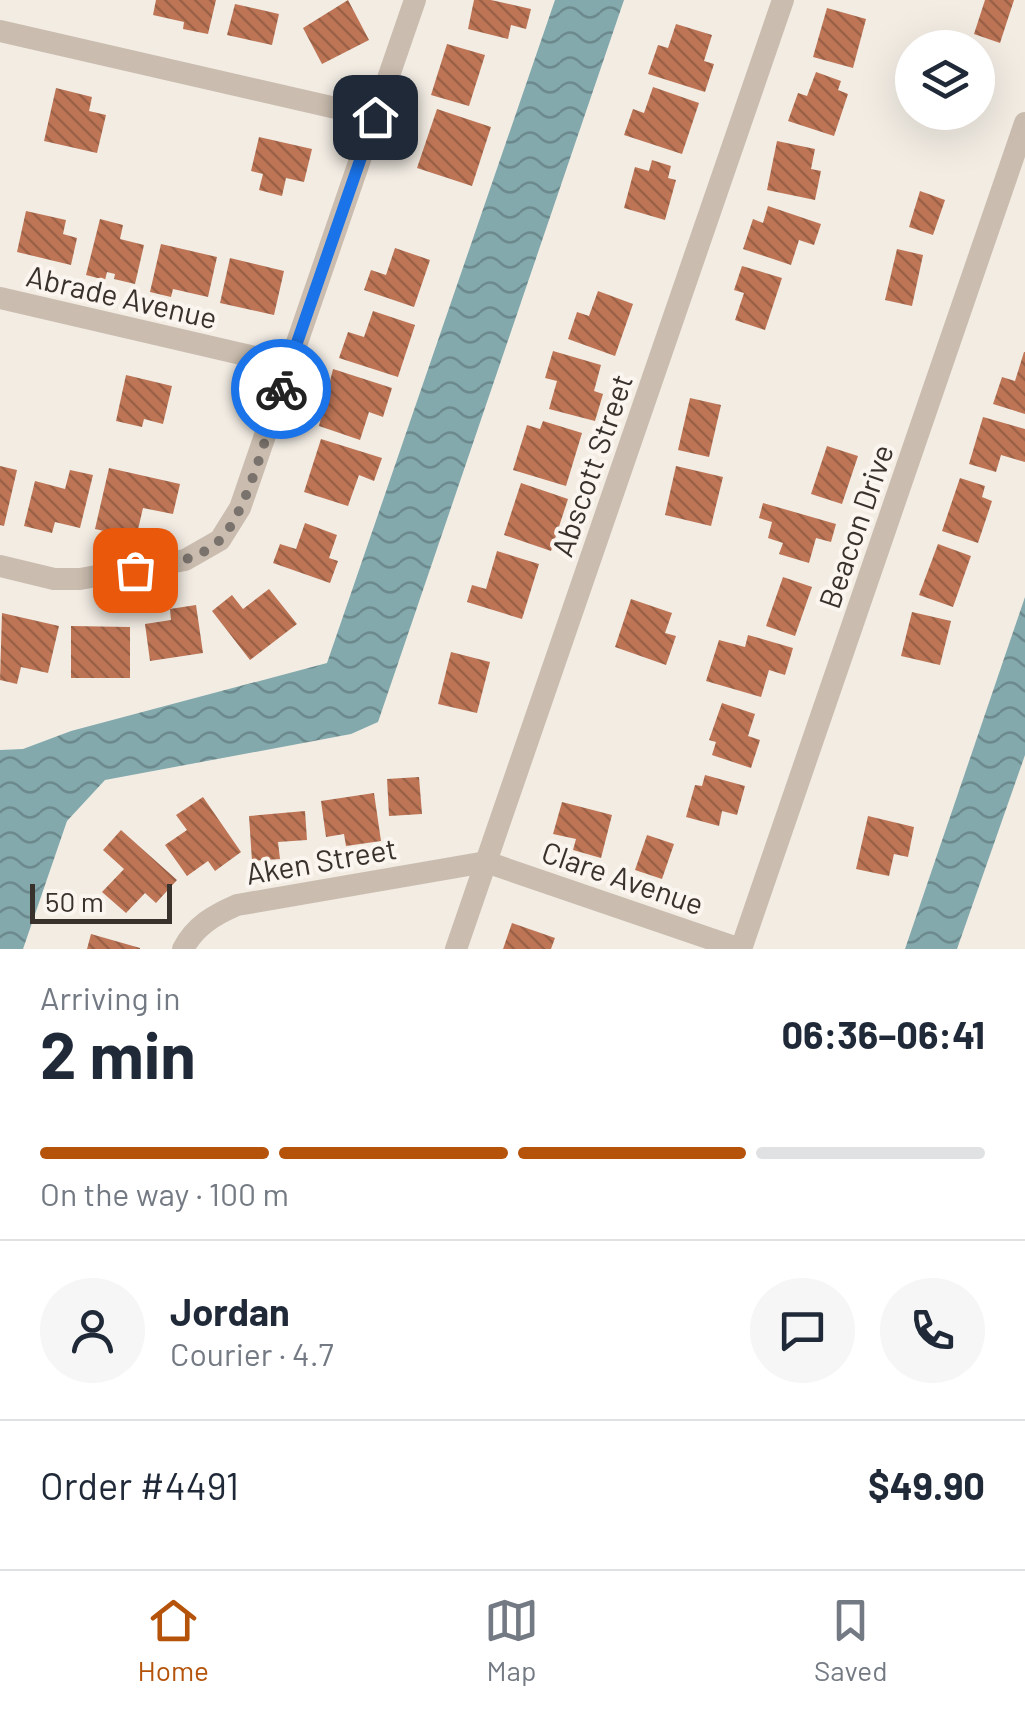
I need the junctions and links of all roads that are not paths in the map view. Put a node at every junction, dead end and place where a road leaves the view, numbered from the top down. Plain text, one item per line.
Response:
1 (415, 0) edge
2 (782, 0) edge
3 (0, 31) edge
4 (375, 117) junction
5 (1025, 123) edge
6 (0, 298) edge
7 (289, 365) junction
8 (0, 566) edge
9 (486, 862) junction
10 (183, 949) edge
11 (456, 949) edge
12 (740, 949) edge

1 - 4 street
2 - 9 street, Abscott Street
3 - 4 street
4 - 7 street
5 - 12 street, Beacon Drive
6 - 7 street, Abrade Avenue
7 - 8 street
9 - 10 street, Aken Street
9 - 11 street, Abscott Street
9 - 12 street, Clare Avenue

